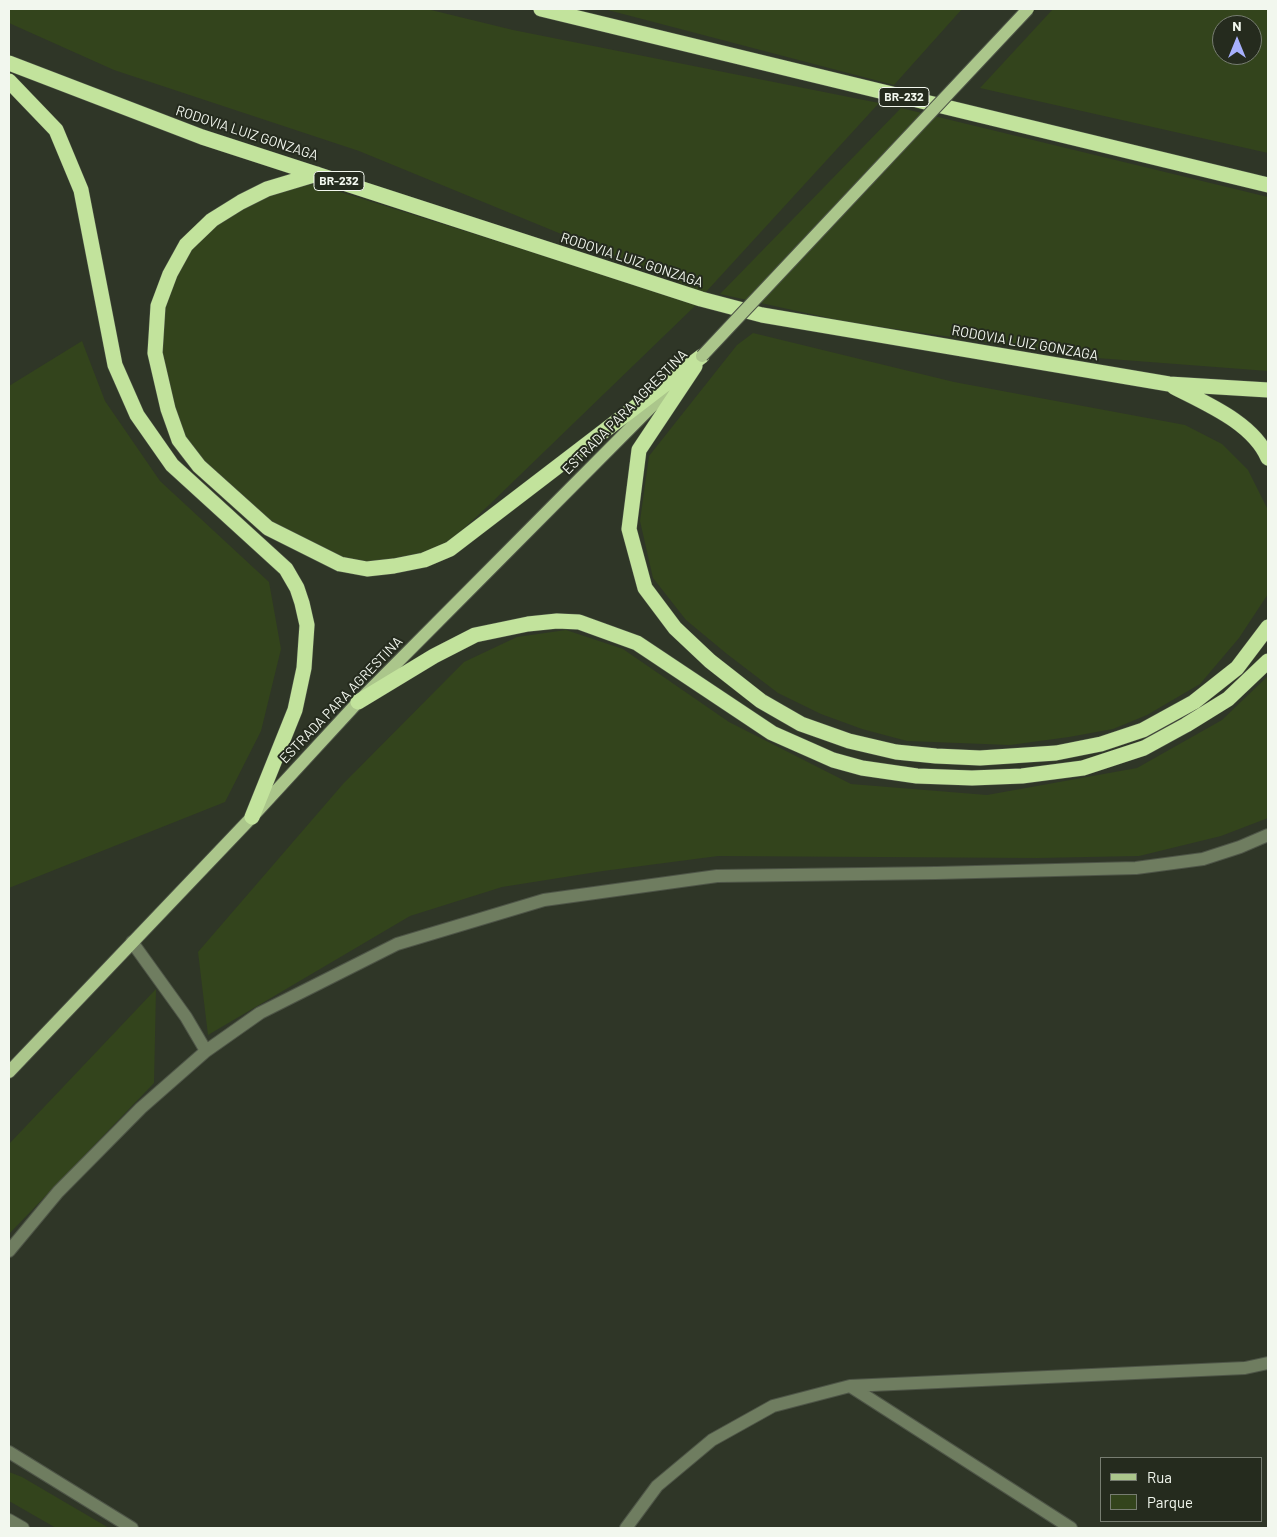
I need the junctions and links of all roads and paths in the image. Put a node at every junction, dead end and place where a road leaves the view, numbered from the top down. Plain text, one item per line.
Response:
1 (541, 9) edge
2 (1028, 9) edge
3 (9, 63) edge
4 (9, 81) edge
5 (317, 174) junction
6 (1268, 185) edge
7 (702, 356) junction
8 (1169, 384) junction
9 (1268, 390) edge
10 (1268, 458) edge
11 (1268, 626) edge
12 (1268, 661) edge
13 (358, 702) junction
14 (252, 817) junction
15 (1268, 835) edge
16 (132, 942) junction
17 (206, 1051) junction
18 (9, 1072) edge
19 (9, 1251) edge
20 (1268, 1363) edge
21 (850, 1386) junction
22 (9, 1452) edge
23 (9, 1520) edge
24 (23, 1528) edge
25 (132, 1528) edge
26 (626, 1528) edge
27 (1072, 1528) edge

1 - 6 highway, BR-232
2 - 7 main road, ESTRADA PARA AGRESTINA, bridge
3 - 5 highway, RODOVIA LUIZ GONZAGA / BR-232
4 - 14 highway
5 - 7 highway
5 - 8 highway, RODOVIA LUIZ GONZAGA / BR-232
7 - 11 highway
7 - 13 main road, ESTRADA PARA AGRESTINA
8 - 9 highway, RODOVIA LUIZ GONZAGA / BR-232
8 - 10 highway
12 - 13 highway
13 - 14 main road, ESTRADA PARA AGRESTINA
14 - 16 main road, ESTRADA PARA AGRESTINA
15 - 17 street
16 - 17 street
16 - 18 main road, ESTRADA PARA AGRESTINA
17 - 19 street
20 - 21 street
21 - 26 street
21 - 27 street
22 - 25 street
23 - 24 street

